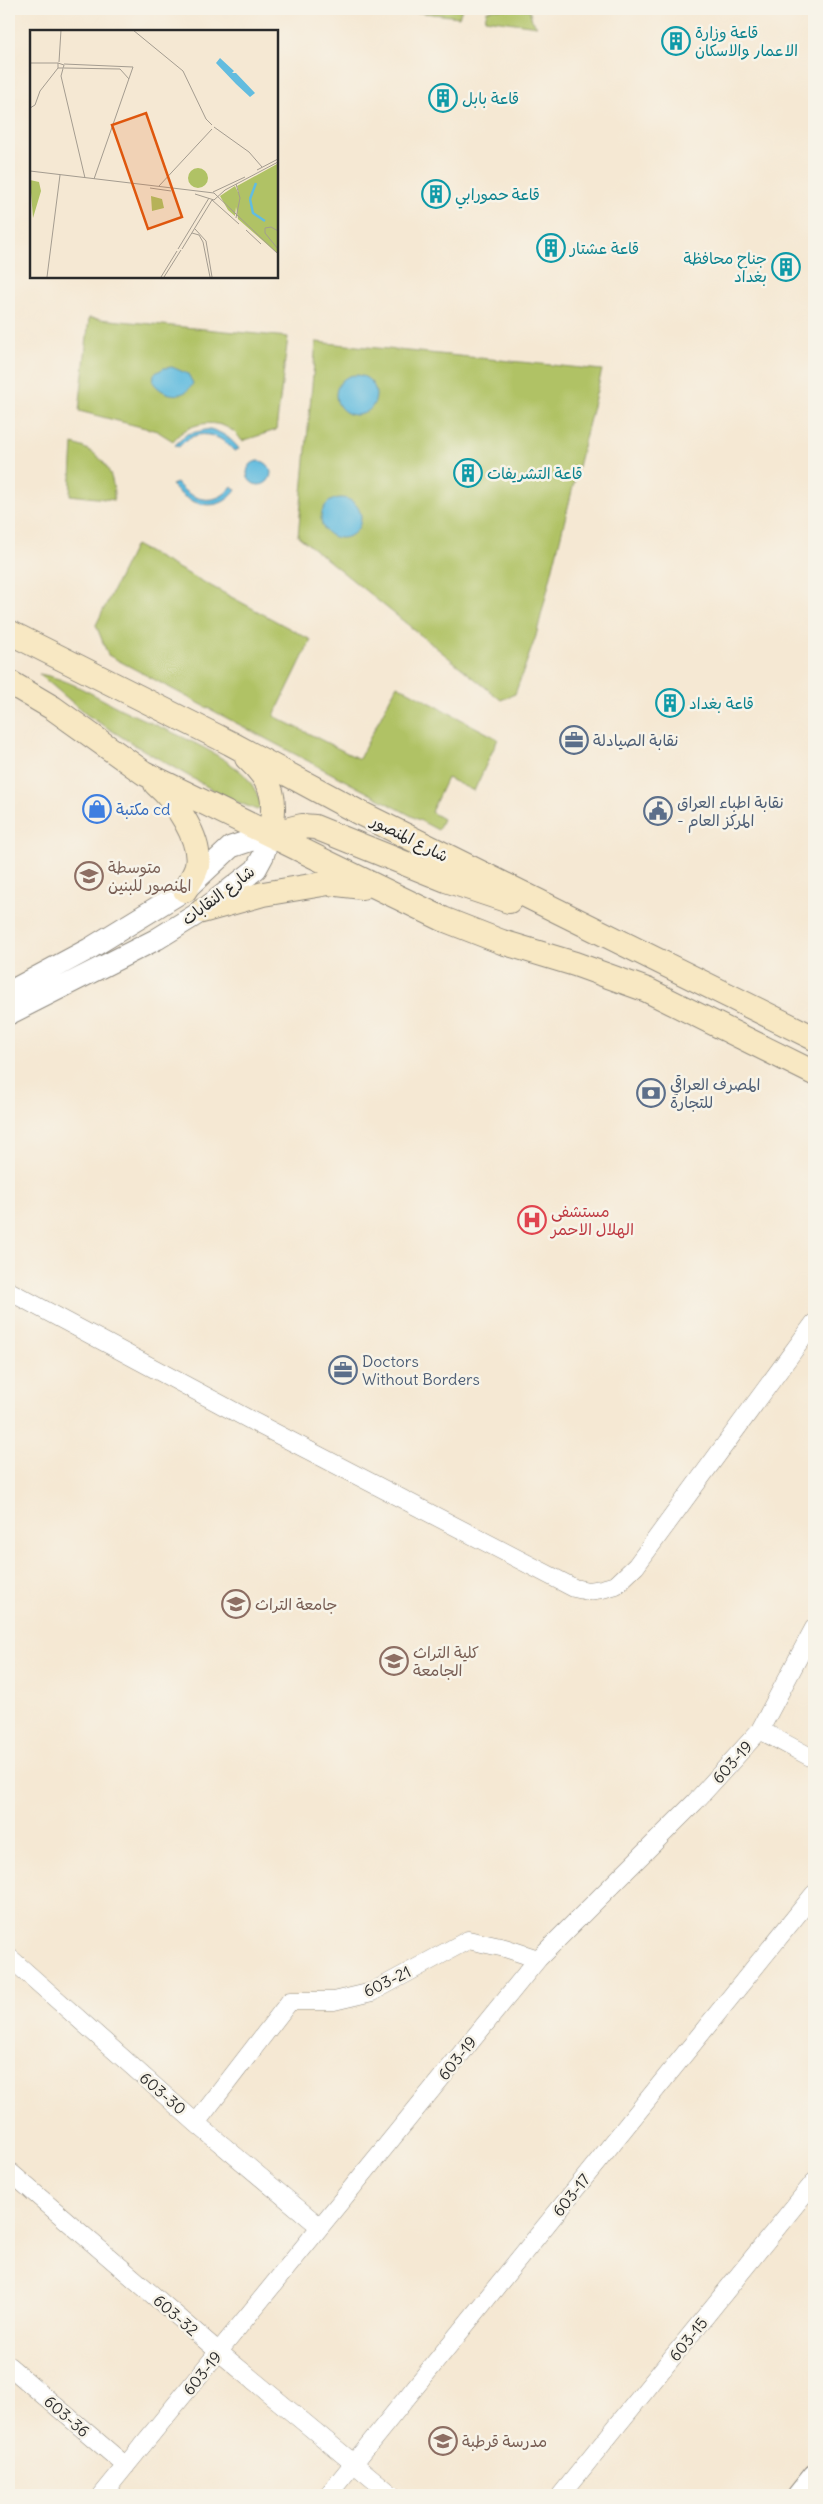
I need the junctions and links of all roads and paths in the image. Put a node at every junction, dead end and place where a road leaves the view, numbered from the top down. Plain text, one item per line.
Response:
1 (9, 632) edge
2 (9, 682) edge
3 (230, 743) junction
4 (144, 773) junction
5 (270, 834) junction
6 (380, 889) junction
7 (185, 890) junction
8 (202, 911) junction
9 (598, 932) junction
10 (9, 992) edge
11 (9, 1014) edge
12 (814, 1038) edge
13 (814, 1073) edge
14 (9, 1291) edge
15 (814, 1323) edge
16 (814, 1628) edge
17 (760, 1730) junction
18 (814, 1759) edge
19 (814, 1894) edge
20 (9, 1957) edge
21 (538, 1959) junction
22 (196, 2123) junction
23 (9, 2171) edge
24 (814, 2182) edge
25 (319, 2226) junction
26 (219, 2352) junction
27 (9, 2366) edge
28 (353, 2463) junction
29 (126, 2466) junction
30 (814, 2475) edge
31 (102, 2495) edge
32 (328, 2495) edge
33 (392, 2495) edge
34 (561, 2495) edge
35 (798, 2495) edge

1 - 3 main road, شارع المنصور
2 - 4 main road
3 - 5 main road
3 - 9 main road, شارع المنصور
4 - 5 main road
4 - 7 main road
5 - 6 main road
5 - 7 street, شارع النقابات
5 - 8 street, شارع النقابات
5 - 9 main road
6 - 8 main road
6 - 13 main road
7 - 10 street, شارع النقابات
8 - 11 street, شارع النقابات
9 - 12 main road, شارع المنصور
14 - 15 street
16 - 17 street, 603-19
17 - 18 street
17 - 21 street, 603-19
19 - 28 street, 603-17
20 - 22 street, 603-30
21 - 22 street, 603-21
21 - 25 street, 603-19
22 - 25 street, 603-30
23 - 26 street, 603-32
24 - 34 street, 603-15
25 - 26 street, 603-19
26 - 28 street, 603-32
26 - 29 street, 603-19
27 - 29 street, 603-36
28 - 32 street, 603-17
28 - 33 street, 603-32
29 - 31 street, 603-19
30 - 35 street

